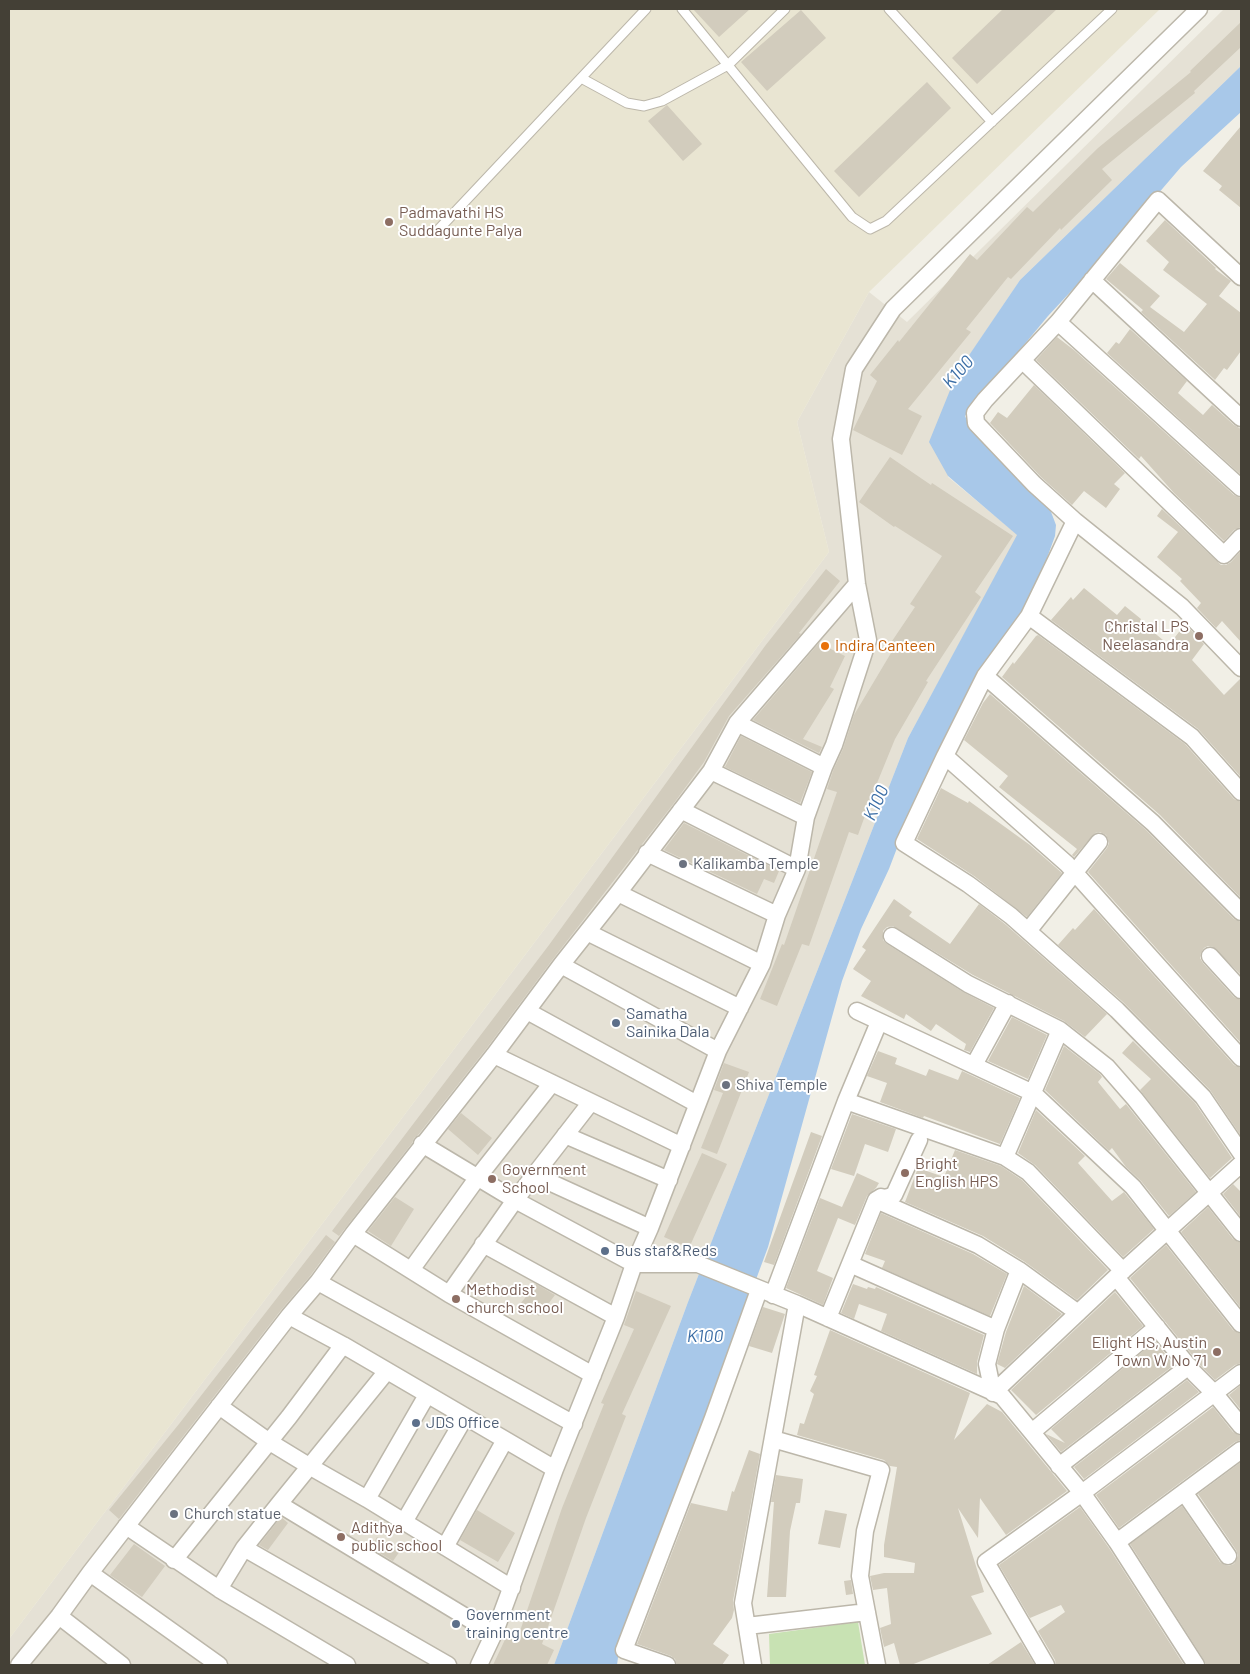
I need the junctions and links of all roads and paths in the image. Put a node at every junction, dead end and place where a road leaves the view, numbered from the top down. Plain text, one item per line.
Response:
1 (646, 9) edge
2 (682, 9) edge
3 (785, 9) edge
4 (889, 9) edge
5 (1112, 9) edge
6 (1199, 9) edge
7 (728, 65) junction
8 (581, 78) junction
9 (992, 122) junction
10 (438, 230) dead end
11 (1241, 277) edge
12 (1092, 280) junction
13 (1058, 322) junction
14 (1023, 361) junction
15 (1241, 418) edge
16 (1241, 488) edge
17 (1075, 521) junction
18 (1241, 537) edge
19 (857, 584) junction
20 (1029, 616) junction
21 (1241, 668) edge
22 (985, 676) junction
23 (737, 723) junction
24 (945, 756) junction
25 (824, 767) junction
26 (711, 771) junction
27 (1241, 792) edge
28 (681, 810) junction
29 (806, 818) junction
30 (1099, 842) dead end
31 (647, 853) junction
32 (797, 869) junction
33 (1074, 873) junction
34 (618, 894) junction
35 (1241, 912) edge
36 (777, 915) junction
37 (1028, 931) junction
38 (587, 932) junction
39 (892, 936) dead end
40 (1210, 956) dead end
41 (762, 964) junction
42 (560, 965) junction
43 (1241, 990) edge
44 (1008, 1003) junction
45 (740, 1008) junction
46 (527, 1011) junction
47 (857, 1011) dead end
48 (879, 1022) junction
49 (1060, 1030) junction
50 (718, 1051) junction
51 (494, 1055) junction
52 (1241, 1058) edge
53 (974, 1065) junction
54 (552, 1083) junction
55 (1033, 1093) junction
56 (846, 1100) junction
57 (591, 1102) junction
58 (697, 1104) junction
59 (565, 1136) junction
60 (919, 1140) dead end
61 (422, 1144) junction
62 (682, 1146) junction
63 (1241, 1154) edge
64 (1005, 1157) junction
65 (1241, 1164) edge
66 (534, 1175) junction
67 (478, 1177) junction
68 (669, 1180) junction
69 (1210, 1192) junction
70 (515, 1200) junction
71 (876, 1200) junction
72 (650, 1228) junction
73 (1168, 1230) junction
74 (1241, 1233) edge
75 (353, 1234) junction
76 (483, 1244) junction
77 (634, 1264) junction
78 (850, 1264) junction
79 (411, 1270) junction
80 (1020, 1270) junction
81 (1120, 1274) junction
82 (318, 1282) junction
83 (766, 1293) junction
84 (449, 1294) junction
85 (798, 1304) junction
86 (1078, 1313) junction
87 (289, 1316) junction
88 (616, 1317) junction
89 (828, 1318) junction
90 (1241, 1324) edge
91 (1157, 1327) junction
92 (996, 1329) junction
93 (343, 1345) junction
94 (1189, 1366) junction
95 (387, 1371) junction
96 (1241, 1373) edge
97 (593, 1375) junction
98 (993, 1393) junction
99 (1215, 1394) junction
100 (427, 1395) junction
101 (219, 1406) junction
102 (466, 1417) junction
103 (574, 1424) junction
104 (1241, 1426) edge
105 (1032, 1432) junction
106 (773, 1439) junction
107 (505, 1440) junction
108 (268, 1441) junction
109 (1241, 1450) edge
110 (309, 1466) junction
111 (1059, 1466) junction
112 (555, 1469) junction
113 (1184, 1492) junction
114 (1082, 1493) junction
115 (367, 1499) junction
116 (278, 1504) junction
117 (404, 1522) junction
118 (126, 1526) junction
119 (1117, 1542) junction
120 (445, 1547) junction
121 (244, 1548) junction
122 (1228, 1556) dead end
123 (174, 1560) junction
124 (90, 1573) junction
125 (512, 1588) junction
126 (219, 1589) junction
127 (867, 1612) junction
128 (59, 1616) junction
129 (747, 1626) junction
130 (494, 1634) junction
131 (325, 1660) edge
132 (26, 1663) edge
133 (122, 1665) edge
134 (219, 1665) edge
135 (347, 1665) edge
136 (448, 1665) edge
137 (479, 1665) edge
138 (667, 1665) edge
139 (753, 1665) edge
140 (877, 1665) edge
141 (1046, 1665) edge
142 (1196, 1665) edge

1 - 8 lane
2 - 7 lane
3 - 7 lane
4 - 9 lane
5 - 9 lane
6 - 19 street
7 - 8 lane
7 - 9 lane
8 - 10 lane
11 - 12 street
12 - 13 street
12 - 15 street
13 - 14 street
13 - 16 street
14 - 17 street
14 - 18 street
17 - 20 street
17 - 21 street
19 - 23 street
19 - 25 street
20 - 22 street
20 - 27 street
22 - 24 street
22 - 35 street
23 - 25 street
23 - 26 street
24 - 33 street
24 - 37 street
25 - 29 street
26 - 28 street
26 - 29 street
28 - 31 street
28 - 32 street
29 - 32 street
30 - 33 street
31 - 34 street
31 - 36 street
32 - 36 street
33 - 37 street
33 - 52 street
34 - 38 street
34 - 41 street
36 - 41 street
37 - 63 street
38 - 42 street
38 - 45 street
39 - 44 street
40 - 43 street
41 - 45 street
42 - 46 street
42 - 50 street
44 - 49 street
44 - 53 street
45 - 50 street
46 - 51 street
46 - 58 street
47 - 48 street
48 - 53 street
48 - 56 street
49 - 55 street
49 - 69 street
50 - 58 street
51 - 54 street
51 - 61 street
53 - 55 street
54 - 57 street
54 - 67 street
55 - 64 street
55 - 73 street
56 - 64 street
56 - 83 street
57 - 59 street
57 - 62 street
58 - 62 street
59 - 66 street
59 - 68 street
60 - 71 street
61 - 67 street
61 - 75 street
62 - 68 street
64 - 81 street
65 - 69 street
66 - 70 street
66 - 72 street
67 - 70 street
67 - 79 street
68 - 72 street
69 - 73 street
69 - 74 street
70 - 76 street
70 - 77 street
71 - 78 street
71 - 80 street
72 - 77 street
73 - 81 street
73 - 90 street
75 - 79 street
75 - 82 street
76 - 84 street
76 - 88 street
77 - 83 street
77 - 88 street
78 - 89 street
78 - 92 street
79 - 84 street
80 - 86 street
80 - 92 street
81 - 86 street
81 - 91 street
82 - 87 street
82 - 103 street
83 - 85 street
83 - 138 street
84 - 97 street
85 - 89 street
85 - 106 street
86 - 98 street
87 - 93 street
87 - 101 street
88 - 97 street
89 - 98 street
91 - 94 street
91 - 105 street
92 - 98 street
93 - 95 street
93 - 108 street
94 - 99 street
94 - 111 street
95 - 100 street
95 - 110 street
96 - 99 street
97 - 103 street
98 - 105 street
99 - 104 street
99 - 114 street
100 - 102 street
100 - 115 street
101 - 108 street
101 - 118 street
102 - 107 street
102 - 117 street
103 - 112 street
105 - 111 street
106 - 127 street
106 - 129 street
107 - 112 street
107 - 120 street
108 - 110 street
108 - 123 street
109 - 113 street
110 - 115 street
110 - 116 street
111 - 114 street
112 - 125 street
113 - 119 street
113 - 122 street
114 - 119 street
114 - 141 street
115 - 117 street
116 - 121 street
116 - 130 street
117 - 120 street
118 - 123 street
118 - 124 street
119 - 142 street
120 - 125 street
121 - 126 street
121 - 136 street
123 - 126 street
124 - 128 street
124 - 134 street
125 - 130 street
126 - 131 street
127 - 129 street
127 - 140 street
128 - 132 street
128 - 133 street
129 - 139 street
130 - 137 street
131 - 135 street

